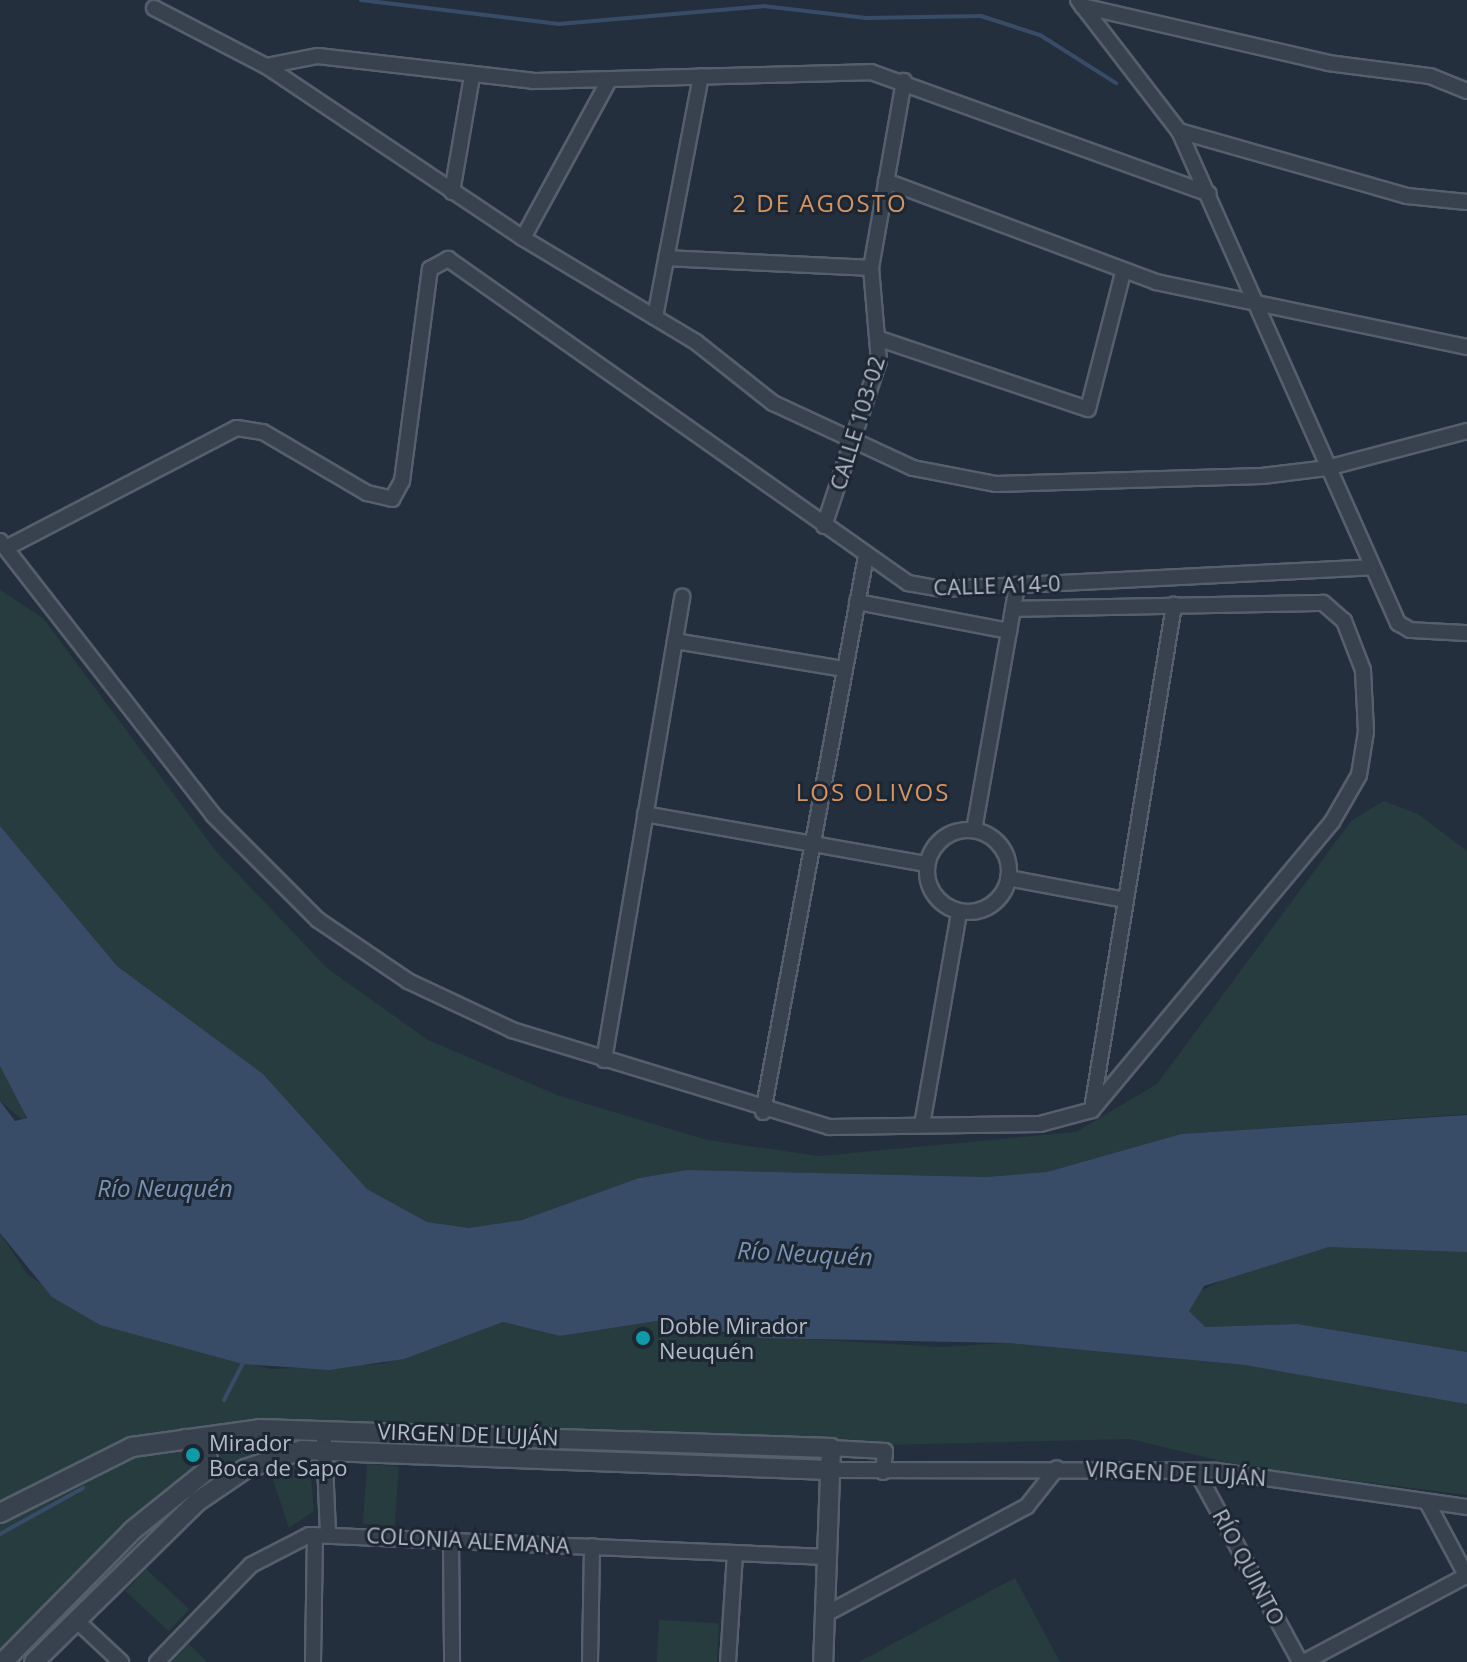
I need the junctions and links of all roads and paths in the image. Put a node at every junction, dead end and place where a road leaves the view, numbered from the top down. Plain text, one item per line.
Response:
1 (1080, 3) edge
2 (154, 8) dead end
3 (266, 66) junction
4 (472, 76) junction
5 (701, 76) junction
6 (609, 80) junction
7 (904, 81) junction
8 (1466, 93) edge
9 (1179, 131) junction
10 (886, 181) junction
11 (452, 192) junction
12 (1209, 194) junction
13 (1467, 202) edge
14 (523, 238) junction
15 (666, 258) junction
16 (871, 268) junction
17 (1123, 273) junction
18 (1257, 307) junction
19 (655, 317) junction
20 (880, 339) junction
21 (1467, 347) edge
22 (1467, 431) edge
23 (854, 443) junction
24 (1327, 468) junction
25 (824, 526) junction
26 (3, 545) edge
27 (866, 556) junction
28 (1372, 567) junction
29 (1017, 585) junction
30 (682, 597) dead end
31 (857, 602) junction
32 (1174, 605) junction
33 (1013, 609) junction
34 (1009, 631) junction
35 (1467, 633) edge
36 (675, 641) junction
37 (844, 669) junction
38 (645, 814) junction
39 (974, 830) junction
40 (813, 843) junction
41 (927, 864) junction
42 (1008, 878) junction
43 (1126, 900) junction
44 (959, 912) junction
45 (604, 1060) junction
46 (1092, 1110) junction
47 (763, 1112) junction
48 (922, 1125) junction
49 (323, 1428) junction
50 (185, 1438) junction
51 (831, 1448) junction
52 (324, 1449) junction
53 (1057, 1468) junction
54 (830, 1470) junction
55 (883, 1472) junction
56 (1197, 1472) junction
57 (1427, 1502) junction
58 (1467, 1507) edge
59 (0, 1513) edge
60 (321, 1534) junction
61 (451, 1539) junction
62 (592, 1546) junction
63 (735, 1553) junction
64 (827, 1557) junction
65 (1467, 1576) edge
66 (824, 1615) junction
67 (76, 1620) junction
68 (3, 1662) edge
69 (34, 1662) edge
70 (121, 1662) edge
71 (157, 1662) edge
72 (313, 1662) edge
73 (452, 1662) edge
74 (590, 1662) edge
75 (728, 1662) edge
76 (823, 1662) edge
77 (1302, 1662) edge

1 - 8 street
1 - 9 street
2 - 3 street
3 - 4 street
3 - 11 street
4 - 6 street
4 - 11 street
5 - 6 street
5 - 7 street
5 - 15 street
6 - 14 street
7 - 10 street, CALLE 103-02
7 - 12 street
9 - 12 street
9 - 13 street
10 - 16 street, CALLE 103-02
10 - 17 street
11 - 14 street
12 - 18 street
14 - 19 street
15 - 16 street
15 - 19 street
16 - 20 street, CALLE 103-02
17 - 18 street
17 - 20 street
18 - 21 street
18 - 24 street
19 - 23 street
20 - 23 street, CALLE 103-02
22 - 24 street
23 - 24 street
23 - 25 street, CALLE 103-02
24 - 28 street
25 - 26 street, CALLE A14-0
25 - 27 street, CALLE A14-0
26 - 45 street
27 - 29 street, CALLE A14-0
27 - 31 street
28 - 29 street, CALLE A14-0
28 - 35 street
29 - 33 street
30 - 36 street
31 - 34 street
31 - 37 street
32 - 33 street
32 - 43 street
32 - 46 street
33 - 34 street
34 - 39 street
36 - 37 street
36 - 38 street
37 - 40 street
38 - 40 street
38 - 45 street
39 - 41 street
39 - 42 street
40 - 41 street
40 - 47 street
41 - 44 street
42 - 43 street
42 - 44 street
43 - 46 street
44 - 48 street
45 - 47 street
46 - 48 street
47 - 48 street
49 - 50 street, VIRGEN DE LUJÁN
49 - 51 street, VIRGEN DE LUJÁN
49 - 52 street
50 - 59 street, VIRGEN DE LUJÁN
50 - 68 street
51 - 54 street
51 - 55 street, VIRGEN DE LUJÁN
52 - 54 street, VIRGEN DE LUJÁN
52 - 60 street
52 - 67 street, VIRGEN DE LUJÁN
53 - 55 street, VIRGEN DE LUJÁN
53 - 56 street, VIRGEN DE LUJÁN
53 - 66 street
54 - 55 street, VIRGEN DE LUJÁN
54 - 64 street
56 - 57 street, VIRGEN DE LUJÁN
56 - 77 street, RÍO QUINTO
57 - 58 street, VIRGEN DE LUJÁN
57 - 65 street
60 - 61 street, COLONIA ALEMANA
60 - 71 street, COLONIA ALEMANA
60 - 72 street
61 - 62 street, COLONIA ALEMANA
61 - 73 street
62 - 63 street, COLONIA ALEMANA
62 - 74 street
63 - 64 street, COLONIA ALEMANA
63 - 75 street
64 - 66 street
65 - 77 street
66 - 76 street
67 - 69 street, VIRGEN DE LUJÁN
67 - 70 street

